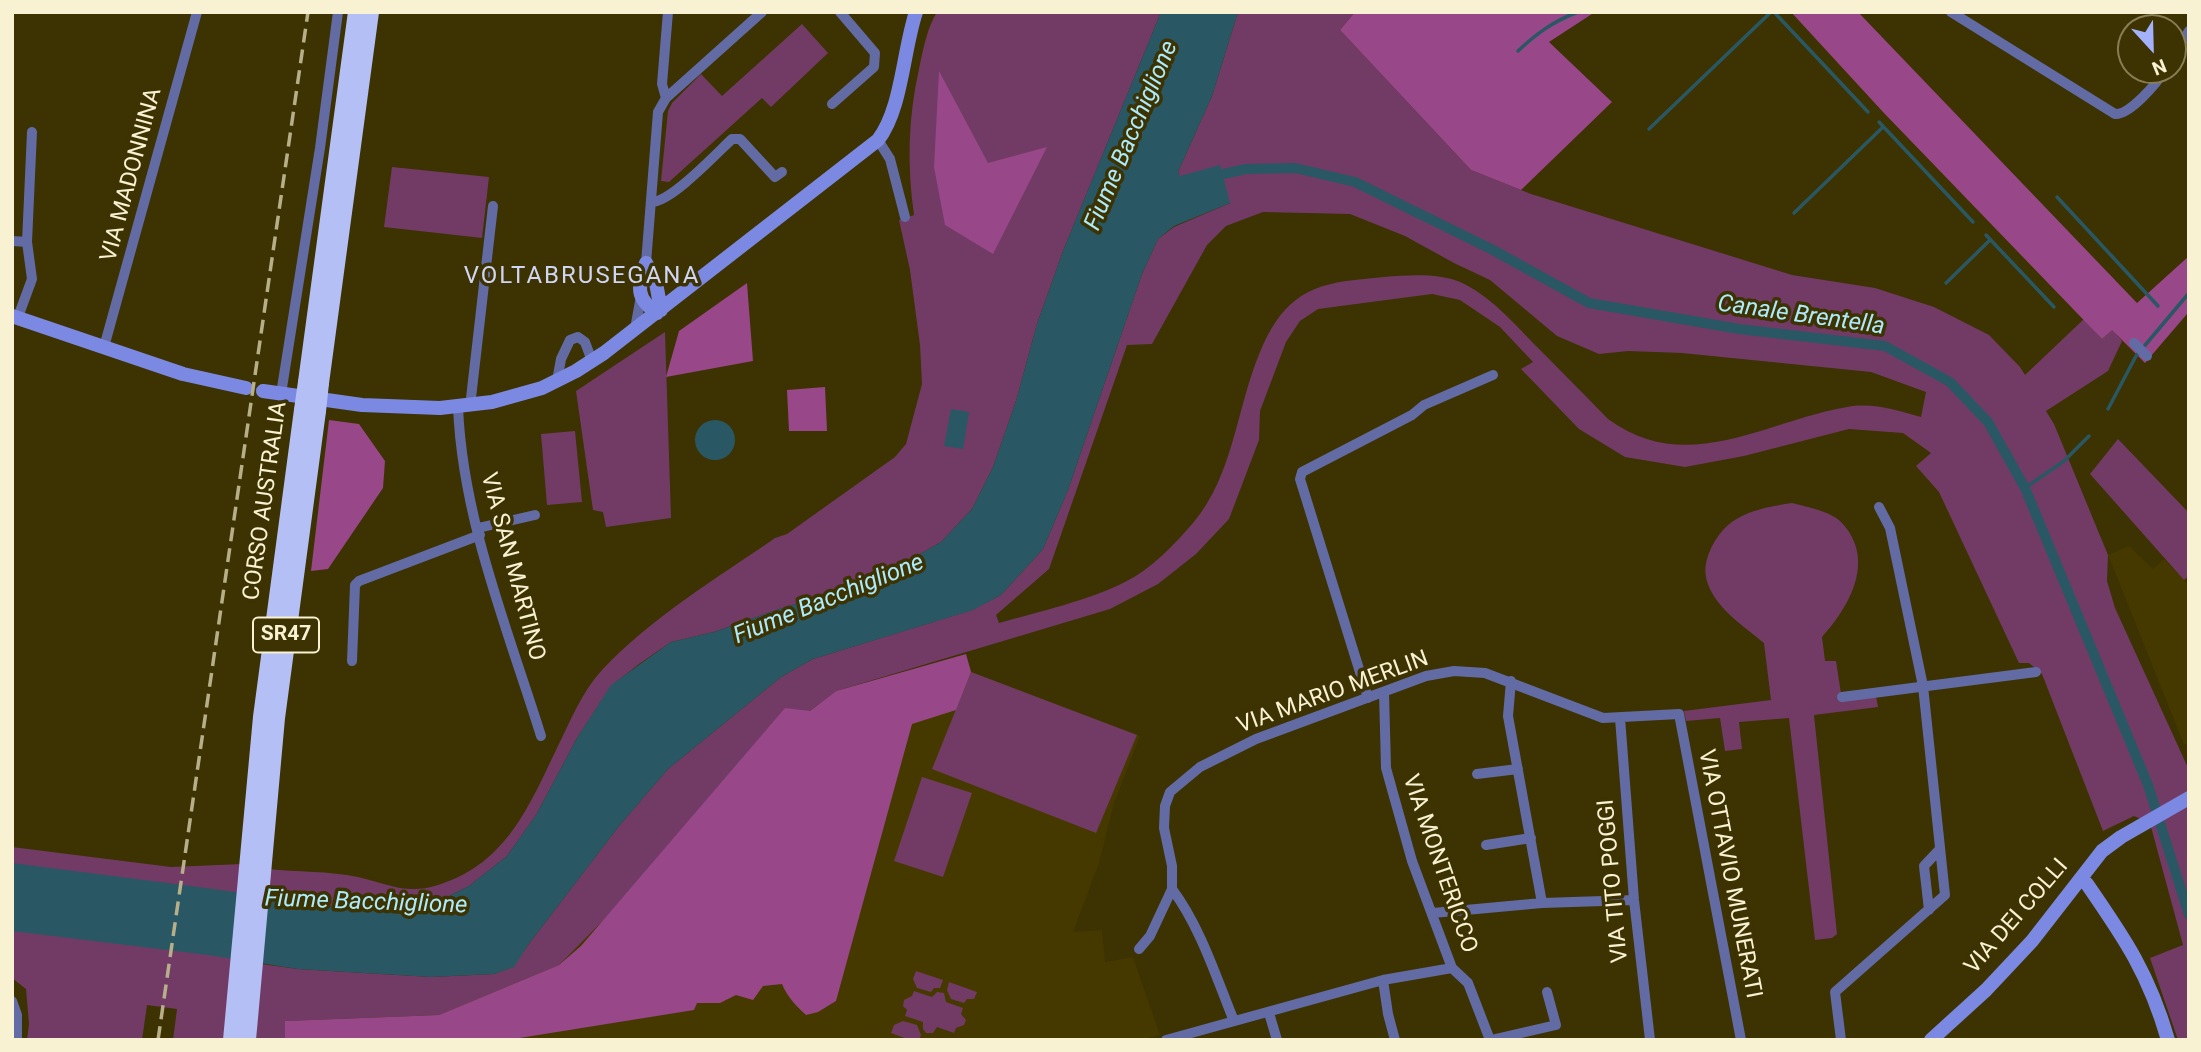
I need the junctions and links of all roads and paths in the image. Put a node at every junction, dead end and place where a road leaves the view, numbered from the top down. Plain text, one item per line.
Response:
1 (197, 12) edge
2 (338, 12) edge
3 (357, 12) edge
4 (370, 12) edge
5 (668, 12) edge
6 (762, 12) edge
7 (840, 12) edge
8 (916, 12) edge
9 (1951, 12) edge
10 (2155, 84) edge
11 (666, 98) junction
12 (832, 104) dead end
13 (32, 132) dead end
14 (878, 140) junction
15 (782, 172) dead end
16 (651, 202) junction
17 (494, 206) dead end
18 (905, 217) dead end
19 (12, 241) edge
20 (27, 242) junction
21 (646, 263) junction
22 (656, 284) junction
23 (688, 290) junction
24 (641, 296) junction
25 (659, 312) junction
26 (15, 316) edge
27 (635, 329) junction
28 (2134, 344) dead end
29 (104, 347) junction
30 (2147, 356) dead end
31 (592, 361) junction
32 (1493, 375) dead end
33 (557, 381) junction
34 (313, 382) junction
35 (246, 388) dead end
36 (263, 391) dead end
37 (281, 394) junction
38 (465, 406) junction
39 (1879, 506) dead end
40 (535, 515) dead end
41 (479, 532) junction
42 (352, 661) dead end
43 (2036, 672) dead end
44 (1511, 681) junction
45 (1923, 685) junction
46 (1384, 692) junction
47 (1842, 697) dead end
48 (1368, 698) junction
49 (1680, 716) joint
50 (1620, 718) junction
51 (541, 736) dead end
52 (1518, 769) junction
53 (1477, 774) dead end
54 (2186, 801) edge
55 (1531, 838) junction
56 (1486, 845) dead end
57 (1940, 849) junction
58 (2080, 879) junction
59 (1172, 889) junction
60 (1634, 900) junction
61 (1542, 903) junction
62 (1929, 910) junction
63 (1433, 913) junction
64 (1139, 949) dead end
65 (1452, 968) junction
66 (1383, 980) junction
67 (244, 991) junction
68 (1547, 992) dead end
69 (12, 1001) edge
70 (1269, 1013) junction
71 (1234, 1021) junction
72 (17, 1040) edge
73 (232, 1040) edge
74 (247, 1040) edge
75 (1166, 1040) edge
76 (1277, 1040) edge
77 (1395, 1040) edge
78 (1491, 1040) edge
79 (1650, 1040) edge
80 (1741, 1040) edge
81 (1841, 1040) edge
82 (1931, 1040) edge
83 (2168, 1040) edge

1 - 29 street, VIA MADONNINA
2 - 37 street
3 - 34 highway, CORSO AUSTRALIA / SR47
4 - 34 highway, CORSO AUSTRALIA / SR47
5 - 11 street
6 - 11 street
7 - 12 street
8 - 14 street
9 - 10 street
11 - 16 street
13 - 20 street
14 - 18 street
14 - 23 street
15 - 16 street
16 - 21 street
17 - 38 street, VIA SAN MARTINO
19 - 20 street
20 - 26 street
21 - 22 street
21 - 24 street
22 - 23 street
22 - 25 street
23 - 25 street
24 - 25 street
24 - 27 street
25 - 27 street
26 - 29 street
27 - 31 street
28 - 30 street
29 - 35 street
31 - 33 street
31 - 33 street
32 - 48 street
33 - 38 street
34 - 67 highway, CORSO AUSTRALIA / SR47, bridge
36 - 37 street
37 - 38 street
38 - 41 street, VIA SAN MARTINO
39 - 45 street
40 - 41 street
41 - 42 street
41 - 51 street, VIA SAN MARTINO
43 - 45 street
44 - 46 street, VIA MARIO MERLIN
44 - 50 street, VIA MARIO MERLIN
44 - 52 street
45 - 47 street
45 - 57 street
46 - 48 street, VIA MARIO MERLIN
46 - 63 street, VIA MONTERICCO
48 - 59 street, VIA MARIO MERLIN
49 - 50 street, VIA MARIO MERLIN
49 - 80 street, VIA OTTAVIO MUNERATI
50 - 60 street, VIA TITO POGGI
52 - 53 street
52 - 55 street
54 - 58 street, VIA DEI COLLI
55 - 56 street
55 - 61 street
57 - 62 street
57 - 62 street
58 - 82 street, VIA DEI COLLI
58 - 83 street
59 - 64 street, VIA MARIO MERLIN
59 - 71 street
60 - 61 street
60 - 79 street, VIA TITO POGGI
61 - 63 street
62 - 81 street
63 - 65 street, VIA MONTERICCO
65 - 66 street
65 - 78 street, VIA MONTERICCO
66 - 70 street
66 - 77 street
67 - 73 highway, CORSO AUSTRALIA / SR47
67 - 74 highway, CORSO AUSTRALIA / SR47
68 - 78 street, VIA MONTERICCO
69 - 72 street
70 - 71 street
70 - 76 street
71 - 75 street

